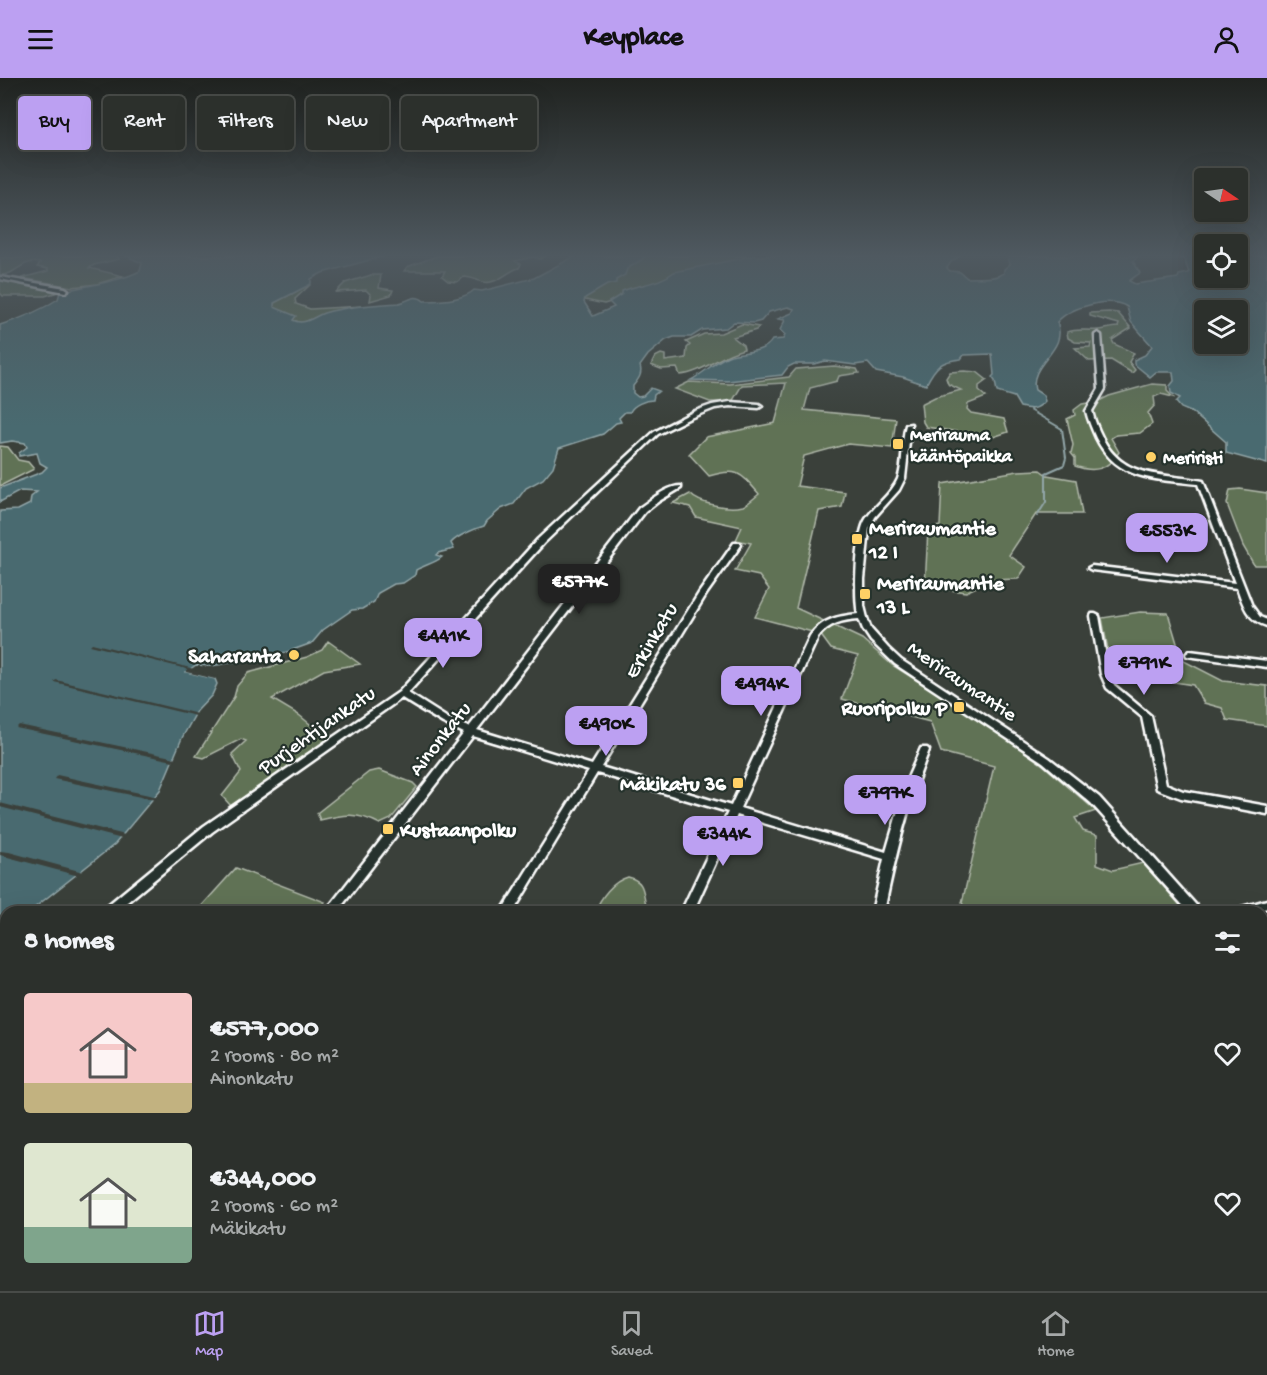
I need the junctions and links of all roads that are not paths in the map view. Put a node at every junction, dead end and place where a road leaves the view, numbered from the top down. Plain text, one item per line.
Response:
1 (1098, 335) dead end
2 (759, 406) dead end
3 (909, 425) dead end
4 (679, 487) dead end
5 (737, 545) dead end
6 (1092, 568) dead end
7 (1240, 586) junction
8 (1095, 615) dead end
9 (861, 616) junction
10 (1267, 623) edge
11 (1190, 654) dead end
12 (1267, 664) edge
13 (402, 694) junction
14 (471, 732) junction
15 (924, 750) dead end
16 (596, 769) junction
17 (733, 810) junction
18 (1267, 810) edge
19 (890, 857) junction
20 (114, 906) edge
21 (336, 906) edge
22 (511, 906) edge
23 (690, 906) edge
24 (879, 906) edge
25 (1191, 906) edge

1 - 7 street
2 - 13 street, Purjehtijankatu
3 - 9 street, Meriraumantie
4 - 14 street, Ainonkatu
5 - 16 street, Erkinkatu
6 - 7 street
7 - 10 street
8 - 18 street
9 - 17 street
9 - 25 street, Meriraumantie
11 - 12 street
13 - 14 street
13 - 20 street, Purjehtijankatu
14 - 16 street
14 - 21 street, Ainonkatu
15 - 19 street
16 - 17 street
16 - 22 street, Erkinkatu
17 - 19 street
17 - 23 street
19 - 24 street

